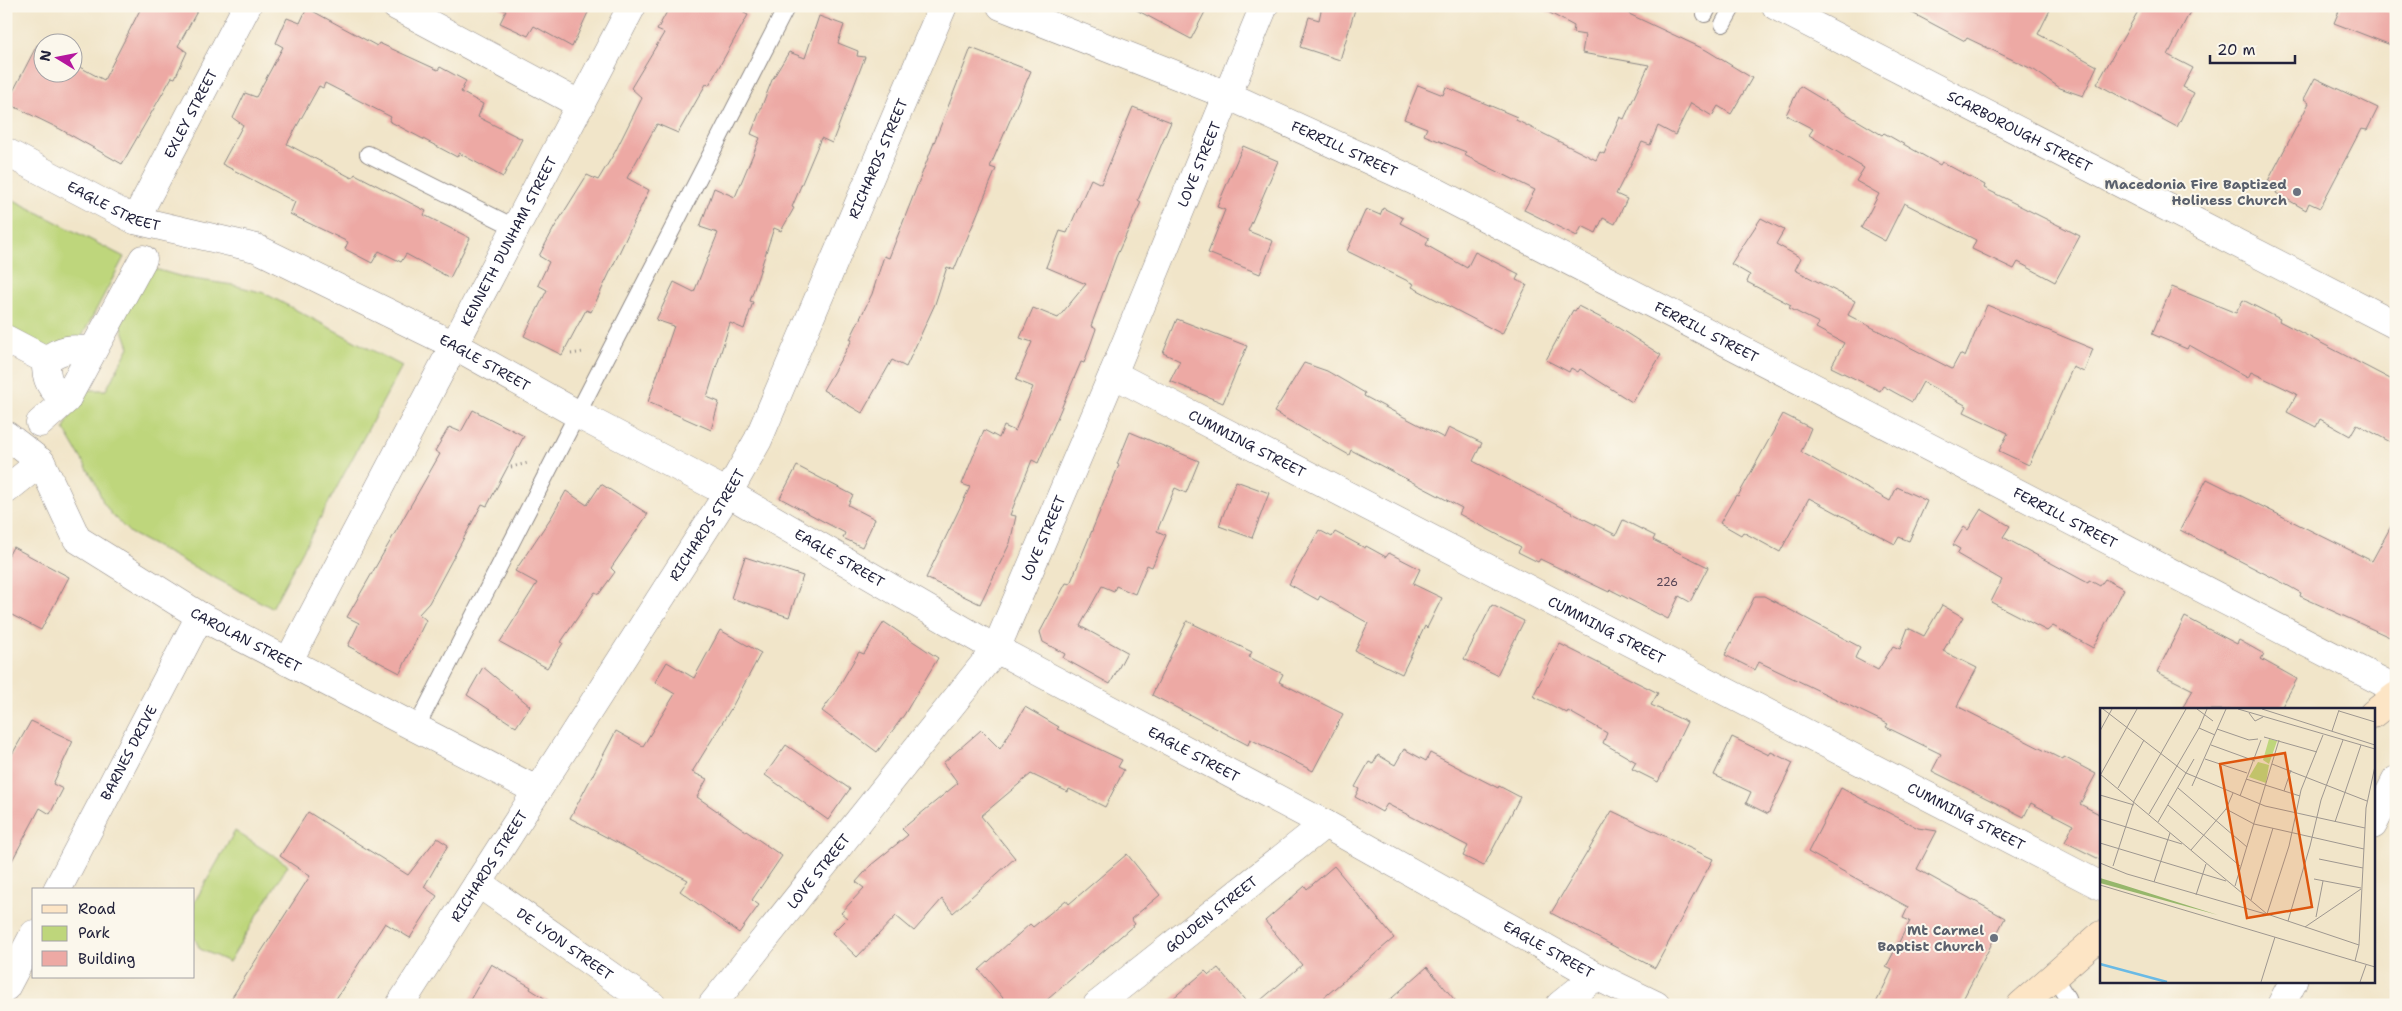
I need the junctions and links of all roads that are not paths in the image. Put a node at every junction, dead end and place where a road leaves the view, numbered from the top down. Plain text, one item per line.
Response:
1 (247, 6) edge
2 (396, 6) edge
3 (632, 6) edge
4 (787, 6) edge
5 (943, 6) edge
6 (1001, 6) edge
7 (1264, 6) edge
8 (1733, 6) edge
9 (1776, 6) edge
10 (1723, 24) dead end
11 (1227, 95) junction
12 (581, 105) junction
13 (6, 152) edge
14 (368, 154) dead end
15 (135, 220) junction
16 (516, 228) junction
17 (143, 259) dead end
18 (2396, 324) edge
19 (6, 340) edge
20 (454, 345) junction
21 (90, 351) junction
22 (46, 360) junction
23 (1113, 374) junction
24 (66, 400) junction
25 (577, 414) junction
26 (40, 423) dead end
27 (6, 435) edge
28 (41, 462) junction
29 (6, 490) edge
30 (728, 493) junction
31 (200, 616) junction
32 (996, 649) junction
33 (288, 662) junction
34 (2396, 689) edge
35 (2396, 696) edge
36 (2374, 713) edge
37 (416, 728) junction
38 (2396, 780) edge
39 (536, 790) junction
40 (2374, 822) edge
41 (1325, 824) junction
42 (478, 884) junction
43 (2100, 885) edge
44 (58, 888) edge
45 (2100, 936) edge
46 (32, 938) edge
47 (1596, 976) junction
48 (2054, 977) junction
49 (2292, 984) edge
50 (6, 987) edge
51 (400, 1005) edge
52 (652, 1005) edge
53 (712, 1005) edge
54 (1097, 1005) edge
55 (1560, 1005) edge
56 (1656, 1005) edge
57 (2021, 1005) edge
58 (2068, 1005) edge
59 (2282, 1005) edge

1 - 15 street, EXLEY STREET
2 - 12 street
3 - 12 street, KENNETH DUNHAM STREET
4 - 25 lane
5 - 30 street, RICHARDS STREET
6 - 11 street, FERRILL STREET
7 - 11 street, LOVE STREET
8 - 10 lane
9 - 18 street, SCARBOROUGH STREET
11 - 23 street, LOVE STREET
11 - 34 street, FERRILL STREET
12 - 16 street, KENNETH DUNHAM STREET
13 - 15 street, EAGLE STREET
14 - 16 lane
15 - 20 street, EAGLE STREET
16 - 20 street, KENNETH DUNHAM STREET
17 - 21 street
19 - 22 street
20 - 25 street, EAGLE STREET
20 - 33 street, KENNETH DUNHAM STREET
21 - 22 street
21 - 24 street
22 - 24 street
23 - 32 street, LOVE STREET
23 - 43 street, CUMMING STREET
24 - 26 street
25 - 30 street, EAGLE STREET
25 - 37 lane
27 - 28 street, CAROLAN STREET
28 - 29 street
28 - 31 street, CAROLAN STREET
30 - 32 street, EAGLE STREET
30 - 39 street, RICHARDS STREET
31 - 33 street, CAROLAN STREET
31 - 44 street, BARNES DRIVE
32 - 41 street, EAGLE STREET
32 - 53 street, LOVE STREET
33 - 37 street, CAROLAN STREET
35 - 36 main road
37 - 39 street, CAROLAN STREET
38 - 40 street
39 - 42 street, RICHARDS STREET
41 - 47 street, EAGLE STREET
41 - 54 street, GOLDEN STREET
42 - 51 street, RICHARDS STREET
42 - 52 street, DE LYON STREET
45 - 48 main road
46 - 50 street
47 - 55 street
47 - 56 street, EAGLE STREET
48 - 57 main road
48 - 58 lane
49 - 59 street

